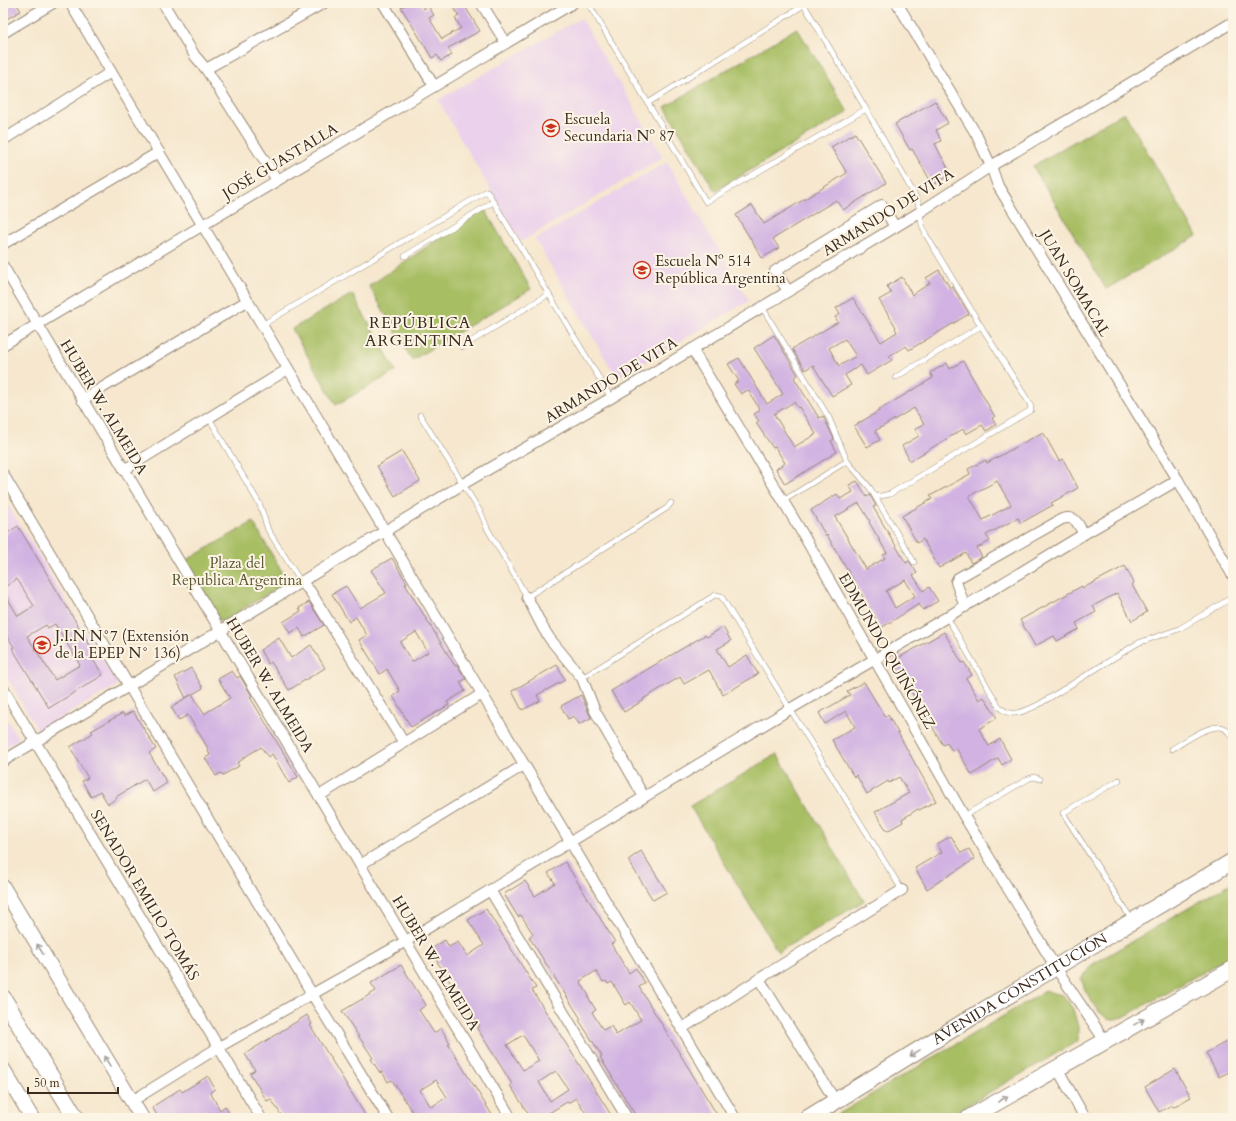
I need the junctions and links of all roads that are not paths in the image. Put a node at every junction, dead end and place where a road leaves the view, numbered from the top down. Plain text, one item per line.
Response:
1 (53, 3) edge
2 (70, 3) edge
3 (164, 3) edge
4 (324, 3) edge
5 (383, 3) edge
6 (481, 3) edge
7 (573, 3) edge
8 (588, 3) edge
9 (897, 3) edge
10 (804, 4) edge
11 (1233, 22) edge
12 (3, 33) edge
13 (506, 43) junction
14 (206, 69) junction
15 (111, 72) junction
16 (434, 86) junction
17 (648, 103) junction
18 (866, 109) junction
19 (3, 140) edge
20 (159, 152) junction
21 (991, 166) junction
22 (277, 180) junction
23 (493, 202) junction
24 (920, 212) junction
25 (203, 226) junction
26 (895, 227) junction
27 (3, 244) edge
28 (405, 256) dead end
29 (3, 266) edge
30 (788, 291) junction
31 (549, 294) junction
32 (247, 301) junction
33 (762, 307) junction
34 (38, 324) junction
35 (262, 325) junction
36 (981, 326) junction
37 (3, 345) edge
38 (462, 347) dead end
39 (692, 349) junction
40 (288, 369) junction
41 (896, 377) dead end
42 (612, 398) junction
43 (82, 400) junction
44 (420, 415) dead end
45 (209, 418) junction
46 (847, 461) junction
47 (124, 470) junction
48 (3, 474) edge
49 (1178, 480) junction
50 (464, 484) junction
51 (876, 497) junction
52 (783, 501) junction
53 (671, 503) dead end
54 (385, 532) junction
55 (1084, 534) junction
56 (914, 562) dead end
57 (1233, 576) edge
58 (301, 582) junction
59 (527, 597) junction
60 (1233, 597) edge
61 (965, 607) junction
62 (947, 617) junction
63 (220, 631) junction
64 (876, 660) junction
65 (582, 678) junction
66 (129, 686) junction
67 (3, 688) edge
68 (482, 694) junction
69 (790, 710) junction
70 (1233, 737) edge
71 (36, 741) junction
72 (404, 743) junction
73 (1172, 749) dead end
74 (3, 761) edge
75 (524, 765) junction
76 (1040, 779) dead end
77 (1120, 780) dead end
78 (319, 796) junction
79 (644, 797) junction
80 (964, 816) junction
81 (570, 843) junction
82 (1233, 861) edge
83 (360, 864) junction
84 (3, 887) edge
85 (490, 890) junction
86 (902, 890) joint
87 (1132, 921) junction
88 (406, 941) junction
89 (1056, 968) junction
90 (1233, 969) edge
91 (759, 979) junction
92 (312, 994) junction
93 (3, 998) edge
94 (681, 1029) junction
95 (1105, 1041) junction
96 (219, 1047) junction
97 (1057, 1068) junction
98 (3, 1070) edge
99 (132, 1101) junction
100 (836, 1102) junction
101 (32, 1118) edge
102 (76, 1118) edge
103 (142, 1118) edge
104 (261, 1118) edge
105 (388, 1118) edge
106 (511, 1118) edge
107 (627, 1118) edge
108 (735, 1118) edge
109 (808, 1118) edge
110 (969, 1118) edge
111 (1085, 1118) edge

1 - 12 street
2 - 15 street
3 - 14 street
4 - 14 street
5 - 16 street
6 - 13 street
7 - 13 street, JOSÉ GUASTALLA
8 - 17 lane
9 - 21 street, JUAN SOMACAL
10 - 17 lane
10 - 18 lane
11 - 21 street, ARMANDO DE VITA
13 - 16 street, JOSÉ GUASTALLA
14 - 22 street
15 - 19 street
15 - 20 street
16 - 22 street, JOSÉ GUASTALLA
17 - 18 lane
18 - 24 lane
20 - 25 street
20 - 27 street
21 - 24 street, ARMANDO DE VITA
21 - 49 street, JUAN SOMACAL
22 - 25 street, JOSÉ GUASTALLA
23 - 28 lane
23 - 31 lane
23 - 35 lane
24 - 26 street, ARMANDO DE VITA
24 - 36 lane
25 - 32 street
25 - 34 street, JOSÉ GUASTALLA
26 - 30 street, ARMANDO DE VITA
26 - 30 street
29 - 34 street, HUBER W. ALMEIDA
30 - 33 street, ARMANDO DE VITA
31 - 38 lane
31 - 42 lane
32 - 35 street
32 - 43 street
33 - 39 street, ARMANDO DE VITA
33 - 46 lane
34 - 37 street, JOSÉ GUASTALLA
34 - 43 street, HUBER W. ALMEIDA
35 - 40 street
36 - 41 lane
36 - 51 lane
39 - 42 street, ARMANDO DE VITA
39 - 52 street, EDMUNDO QUIÑÓNEZ
40 - 45 street
40 - 54 street
42 - 50 street, ARMANDO DE VITA
43 - 47 street, HUBER W. ALMEIDA
44 - 50 lane
45 - 47 street
45 - 58 lane
46 - 51 lane
46 - 52 lane
47 - 63 street, HUBER W. ALMEIDA
48 - 66 street
49 - 55 street
49 - 57 street, JUAN SOMACAL
50 - 54 street, ARMANDO DE VITA
50 - 59 lane
51 - 56 lane
52 - 64 street, EDMUNDO QUIÑÓNEZ
53 - 59 lane
54 - 58 street, ARMANDO DE VITA
54 - 68 street
55 - 61 street
55 - 61 street
58 - 63 street, ARMANDO DE VITA
58 - 72 street
59 - 65 street
60 - 62 lane
61 - 62 street
62 - 64 street
63 - 66 street, ARMANDO DE VITA
63 - 78 street, HUBER W. ALMEIDA
64 - 69 street
64 - 80 street, EDMUNDO QUIÑÓNEZ
65 - 69 lane
65 - 79 street
66 - 71 street, ARMANDO DE VITA
66 - 92 street
67 - 71 street, SENADOR EMILIO TOMÁS
68 - 72 street
68 - 75 street
69 - 79 street
69 - 86 lane
70 - 73 lane
71 - 74 street, ARMANDO DE VITA
71 - 96 street, SENADOR EMILIO TOMÁS
72 - 78 street
75 - 81 street
75 - 83 street
76 - 80 lane
77 - 87 lane
78 - 83 street, HUBER W. ALMEIDA
79 - 81 street
80 - 89 street, EDMUNDO QUIÑÓNEZ
81 - 85 street
81 - 94 street
82 - 87 main road, AVENIDA CONSTITUCIÓN
83 - 88 street, HUBER W. ALMEIDA
99 -> 84 main road
85 - 88 street
85 - 107 street
86 - 91 street
87 - 89 main road, AVENIDA CONSTITUCIÓN
88 - 92 street
88 - 106 street, HUBER W. ALMEIDA
89 - 95 street, EDMUNDO QUIÑÓNEZ
89 -> 100 main road, AVENIDA CONSTITUCIÓN
95 -> 90 main road
91 - 94 street
91 - 100 street
92 - 96 street
92 - 105 street
93 - 102 main road
94 - 108 street
95 - 97 main road
96 - 99 street
96 - 104 street, SENADOR EMILIO TOMÁS
110 -> 97 main road
97 - 111 street
98 - 101 main road
99 - 103 main road
100 - 109 main road, AVENIDA CONSTITUCIÓN

